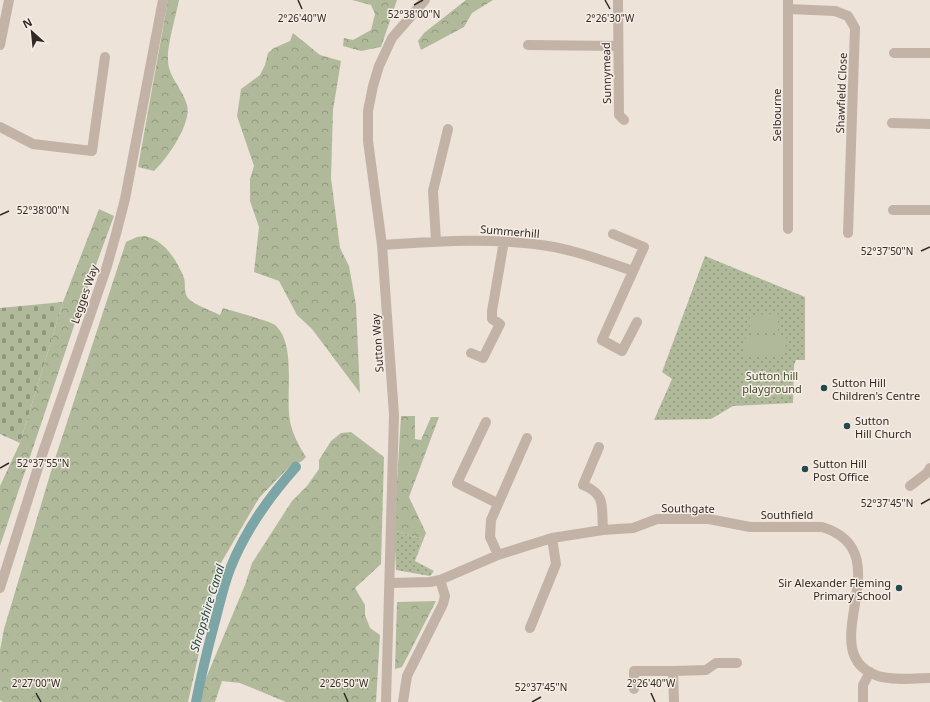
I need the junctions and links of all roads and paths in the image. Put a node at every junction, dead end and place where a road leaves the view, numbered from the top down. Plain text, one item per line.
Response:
1 (9, 0) edge
2 (163, 0) edge
3 (426, 0) edge
4 (618, 0) edge
5 (788, 4) edge
6 (0, 45) edge
7 (528, 45) dead end
8 (617, 46) junction
9 (894, 53) dead end
10 (930, 53) edge
11 (105, 57) dead end
12 (91, 74) dead end
13 (102, 76) junction
14 (624, 120) dead end
15 (892, 123) dead end
16 (930, 124) edge
17 (0, 127) edge
18 (448, 129) dead end
19 (893, 210) dead end
20 (930, 210) edge
21 (788, 229) dead end
22 (848, 233) dead end
23 (613, 234) dead end
24 (504, 240) junction
25 (436, 241) junction
26 (382, 245) junction
27 (633, 271) junction
28 (637, 322) dead end
29 (472, 353) dead end
30 (486, 422) dead end
31 (527, 438) dead end
32 (599, 447) dead end
33 (930, 468) edge
34 (910, 486) dead end
35 (497, 503) junction
36 (750, 526) joint
37 (603, 530) junction
38 (552, 538) junction
39 (498, 555) junction
40 (440, 580) junction
41 (390, 583) junction
42 (0, 588) edge
43 (530, 628) dead end
44 (737, 663) dead end
45 (673, 671) junction
46 (870, 672) junction
47 (930, 678) edge
48 (634, 689) dead end
49 (386, 702) edge
50 (403, 702) edge
51 (674, 702) edge
52 (863, 702) edge

1 - 6 street
2 - 42 street, Legges Way
3 - 26 street, Sutton Way
4 - 8 street, Sunnymead
5 - 21 street, Selbourne
5 - 22 street, Shawfield Close
7 - 8 street
8 - 14 street, Sunnymead
9 - 10 street
11 - 13 street
12 - 13 street
13 - 17 street
15 - 16 street
18 - 25 street
19 - 20 street
23 - 27 street
24 - 25 street, Summerhill
24 - 27 street, Summerhill
24 - 29 street
25 - 26 street, Summerhill
26 - 41 street, Sutton Way
27 - 28 street
30 - 35 street
31 - 35 street
32 - 37 street
33 - 34 street
35 - 39 street
36 - 37 street, Southgate
36 - 46 street, Southfield
37 - 38 street, Southgate
38 - 39 street, Southgate
38 - 43 street
39 - 40 street, Southgate
40 - 41 street, Southgate
40 - 50 street
41 - 49 street, Sutton Way
44 - 45 street
45 - 48 street
45 - 51 street
46 - 47 street
46 - 52 street

